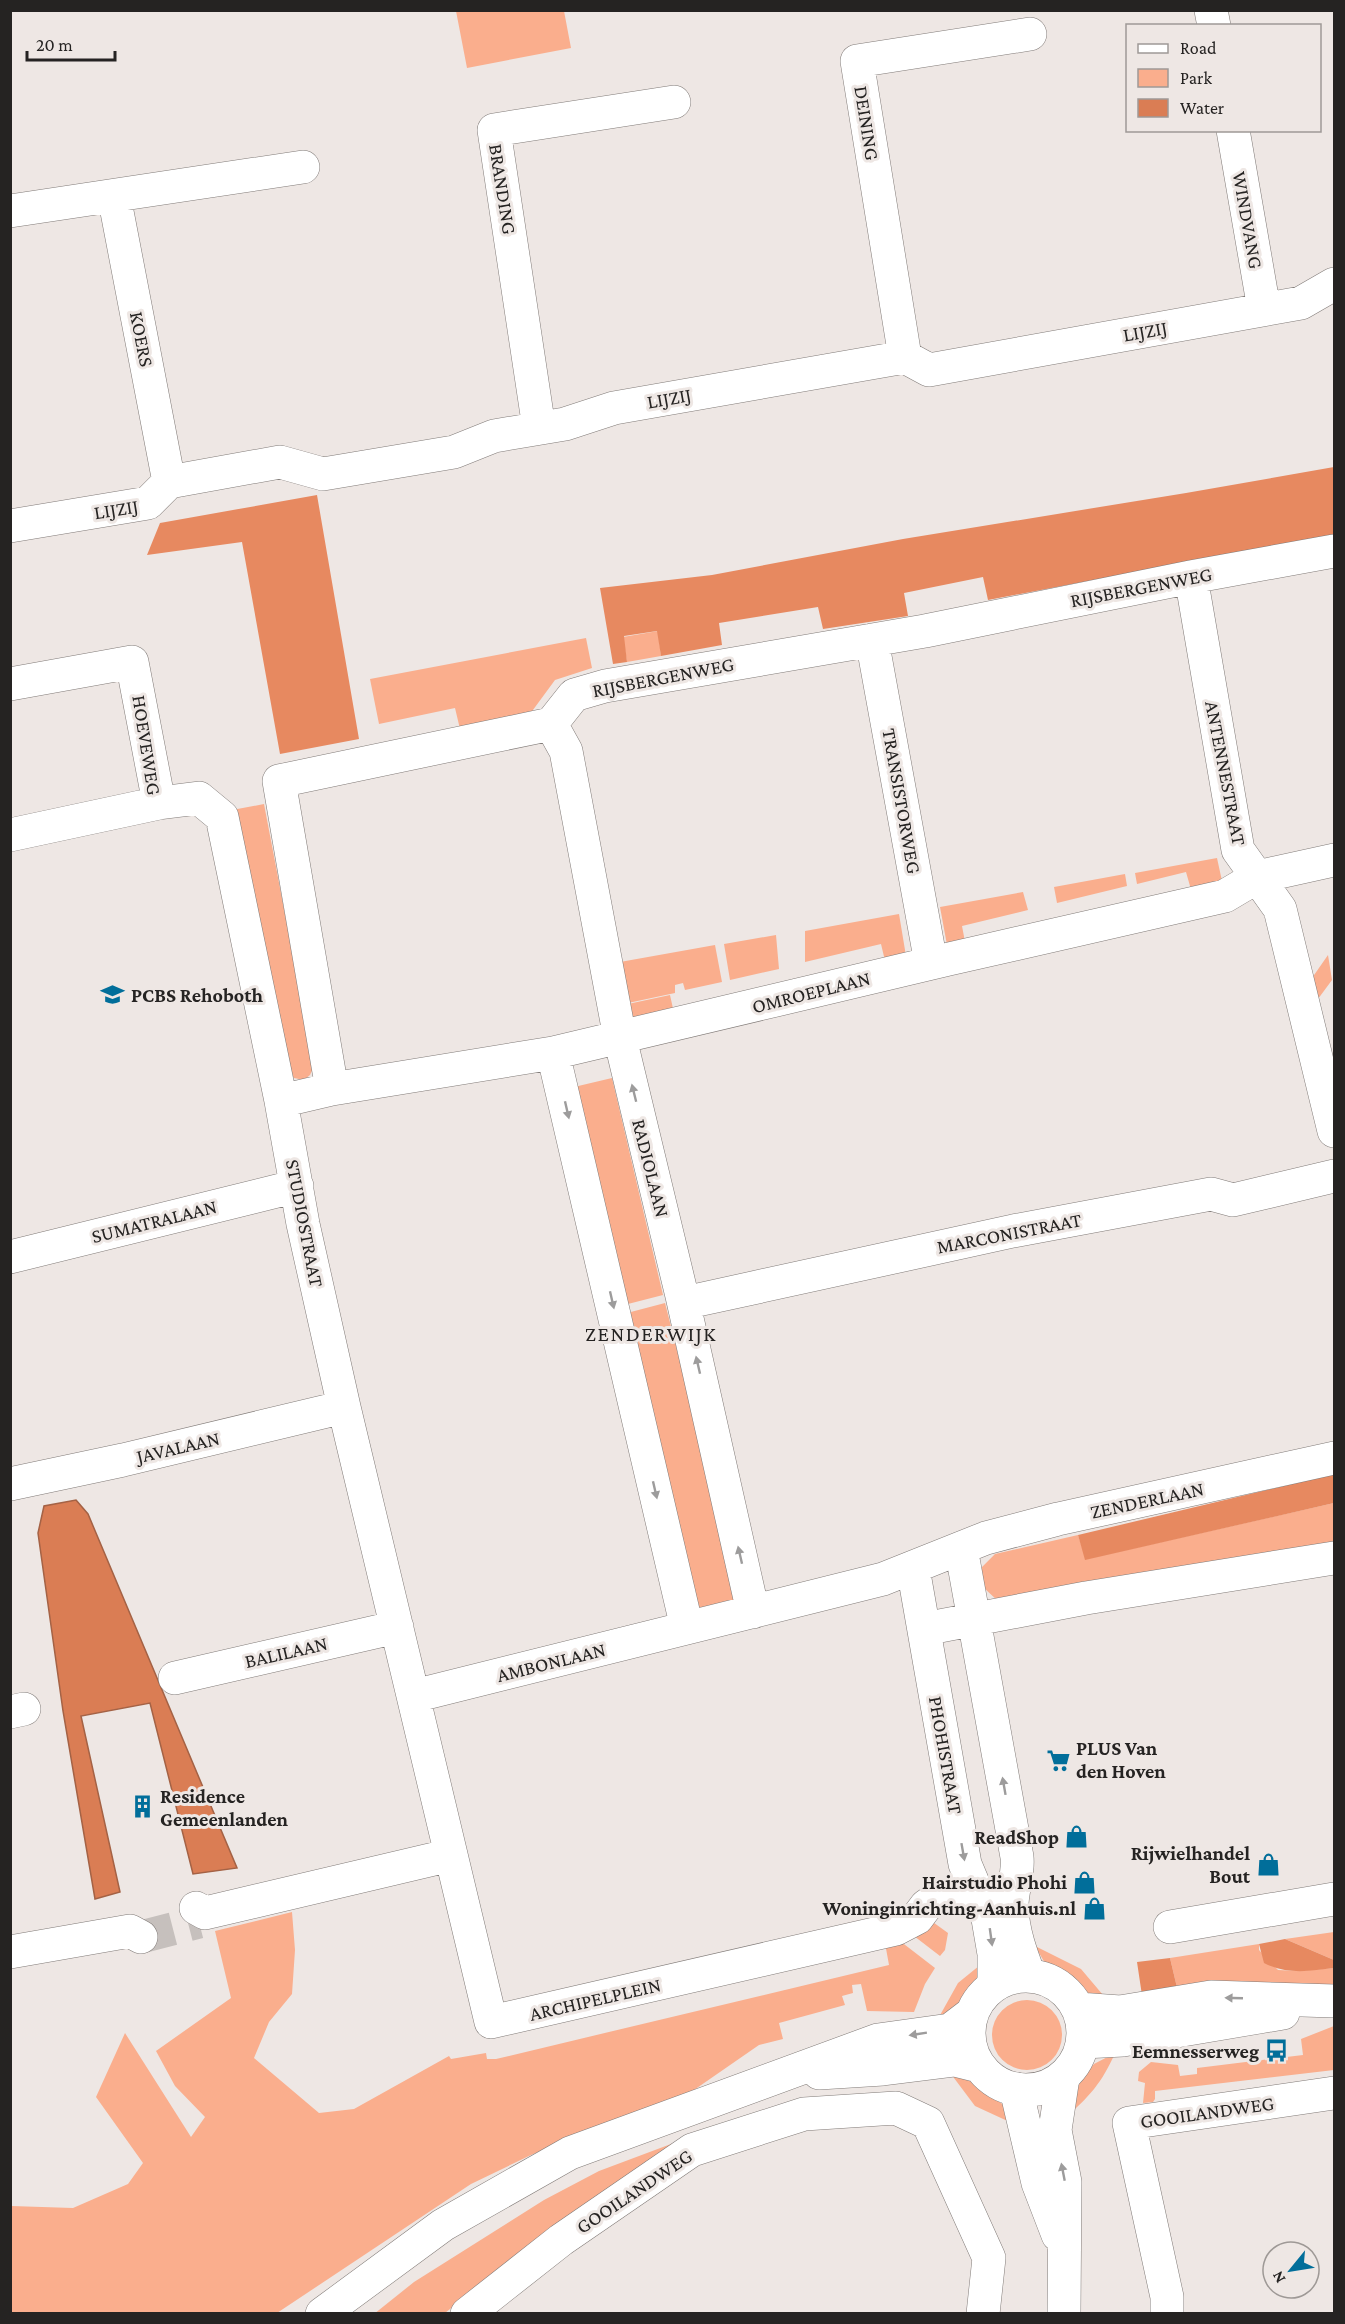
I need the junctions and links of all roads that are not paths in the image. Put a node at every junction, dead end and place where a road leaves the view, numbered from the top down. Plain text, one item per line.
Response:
1 (1030, 34) dead end
2 (674, 102) dead end
3 (1233, 132) edge
4 (303, 167) dead end
5 (114, 196) junction
6 (10, 211) edge
7 (1335, 284) edge
8 (1264, 309) junction
9 (905, 357) junction
10 (539, 428) junction
11 (169, 482) junction
12 (10, 526) edge
13 (1335, 551) edge
14 (1191, 577) junction
15 (872, 640) junction
16 (10, 684) edge
17 (551, 724) junction
18 (159, 803) junction
19 (10, 835) edge
20 (1335, 860) edge
21 (1257, 877) junction
22 (931, 963) junction
23 (620, 1038) junction
24 (553, 1053) junction
25 (332, 1089) junction
26 (281, 1101) junction
27 (1335, 1131) edge
28 (1335, 1176) edge
29 (297, 1186) junction
30 (10, 1257) edge
31 (684, 1303) junction
32 (344, 1407) junction
33 (1335, 1458) edge
34 (10, 1484) edge
35 (961, 1548) junction
36 (1335, 1558) edge
37 (913, 1568) junction
38 (753, 1612) junction
39 (975, 1619) junction
40 (397, 1626) junction
41 (687, 1628) junction
42 (924, 1629) junction
43 (175, 1678) dead end
44 (414, 1696) junction
45 (451, 1855) junction
46 (1016, 1885) junction
47 (976, 1893) junction
48 (1335, 1899) edge
49 (200, 1914) tunnel mouth
50 (1170, 1927) dead end
51 (136, 1930) tunnel mouth
52 (10, 1952) edge
53 (1029, 1975) junction
54 (994, 1984) junction
55 (1335, 2003) edge
56 (1078, 2008) junction
57 (971, 2014) junction
58 (1083, 2042) junction
59 (979, 2066) junction
60 (781, 2075) junction
61 (1064, 2077) junction
62 (1016, 2090) junction
63 (1335, 2093) edge
64 (1064, 2251) junction
65 (322, 2313) edge
66 (467, 2313) edge
67 (983, 2313) edge
68 (1064, 2313) edge
69 (1167, 2313) edge

1 - 9 street, DEINING
2 - 10 street, BRANDING
3 - 8 street, WINDVANG
4 - 5 street
5 - 6 street
5 - 11 street, KOERS
7 - 8 street, LIJZIJ
8 - 9 street, LIJZIJ
9 - 10 street, LIJZIJ
10 - 11 street, LIJZIJ
11 - 12 street, LIJZIJ
13 - 14 street, RIJSBERGENWEG
14 - 15 street, RIJSBERGENWEG
14 - 21 street, ANTENNESTRAAT
15 - 17 street, RIJSBERGENWEG
15 - 22 street, TRANSISTORWEG
16 - 18 street, HOEVEWEG
17 - 23 street, RADIOLAAN
17 - 25 street
18 - 19 street, HOEVEWEG
18 - 26 street, STUDIOSTRAAT
20 - 21 street, OMROEPLAAN
21 - 22 street, OMROEPLAAN
21 - 27 street, ANTENNESTRAAT
22 - 23 street, OMROEPLAAN
23 - 24 street, OMROEPLAAN
31 -> 23 street, RADIOLAAN
24 - 25 street, OMROEPLAAN
24 -> 41 street
25 - 26 street, OMROEPLAAN
26 - 29 street, STUDIOSTRAAT
28 - 31 street, MARCONISTRAAT
29 - 30 street, SUMATRALAAN
29 - 32 street, STUDIOSTRAAT
38 -> 31 street, RADIOLAAN
32 - 34 street, JAVALAAN
32 - 40 street, STUDIOSTRAAT
33 - 35 street, ZENDERLAAN
35 - 37 street, ZENDERLAAN
35 - 39 street
36 - 39 street
37 - 38 street
37 - 42 street, PHOHISTRAAT
38 - 41 street
39 - 42 street
46 -> 39 street
40 - 43 street, BALILAAN
40 - 44 street, STUDIOSTRAAT
41 - 44 street, AMBONLAAN
42 -> 47 street, PHOHISTRAAT
44 - 45 street, ARCHIPELPLEIN
45 - 47 street, ARCHIPELPLEIN
45 - 49 street
46 - 47 street, ARCHIPELPLEIN
46 - 53 street
47 -> 54 street, PHOHISTRAAT
48 - 50 street
51 - 52 street
53 - 54 street
53 - 56 street
54 - 57 street
55 -> 56 street
55 - 58 street
56 - 58 street
57 - 59 street
57 -> 60 street
58 - 61 street
59 - 60 street
59 - 62 street
60 - 65 street
61 - 62 street
64 -> 61 street
62 - 64 street
63 - 69 street, GOOILANDWEG
64 - 68 street
66 - 67 street, GOOILANDWEG

